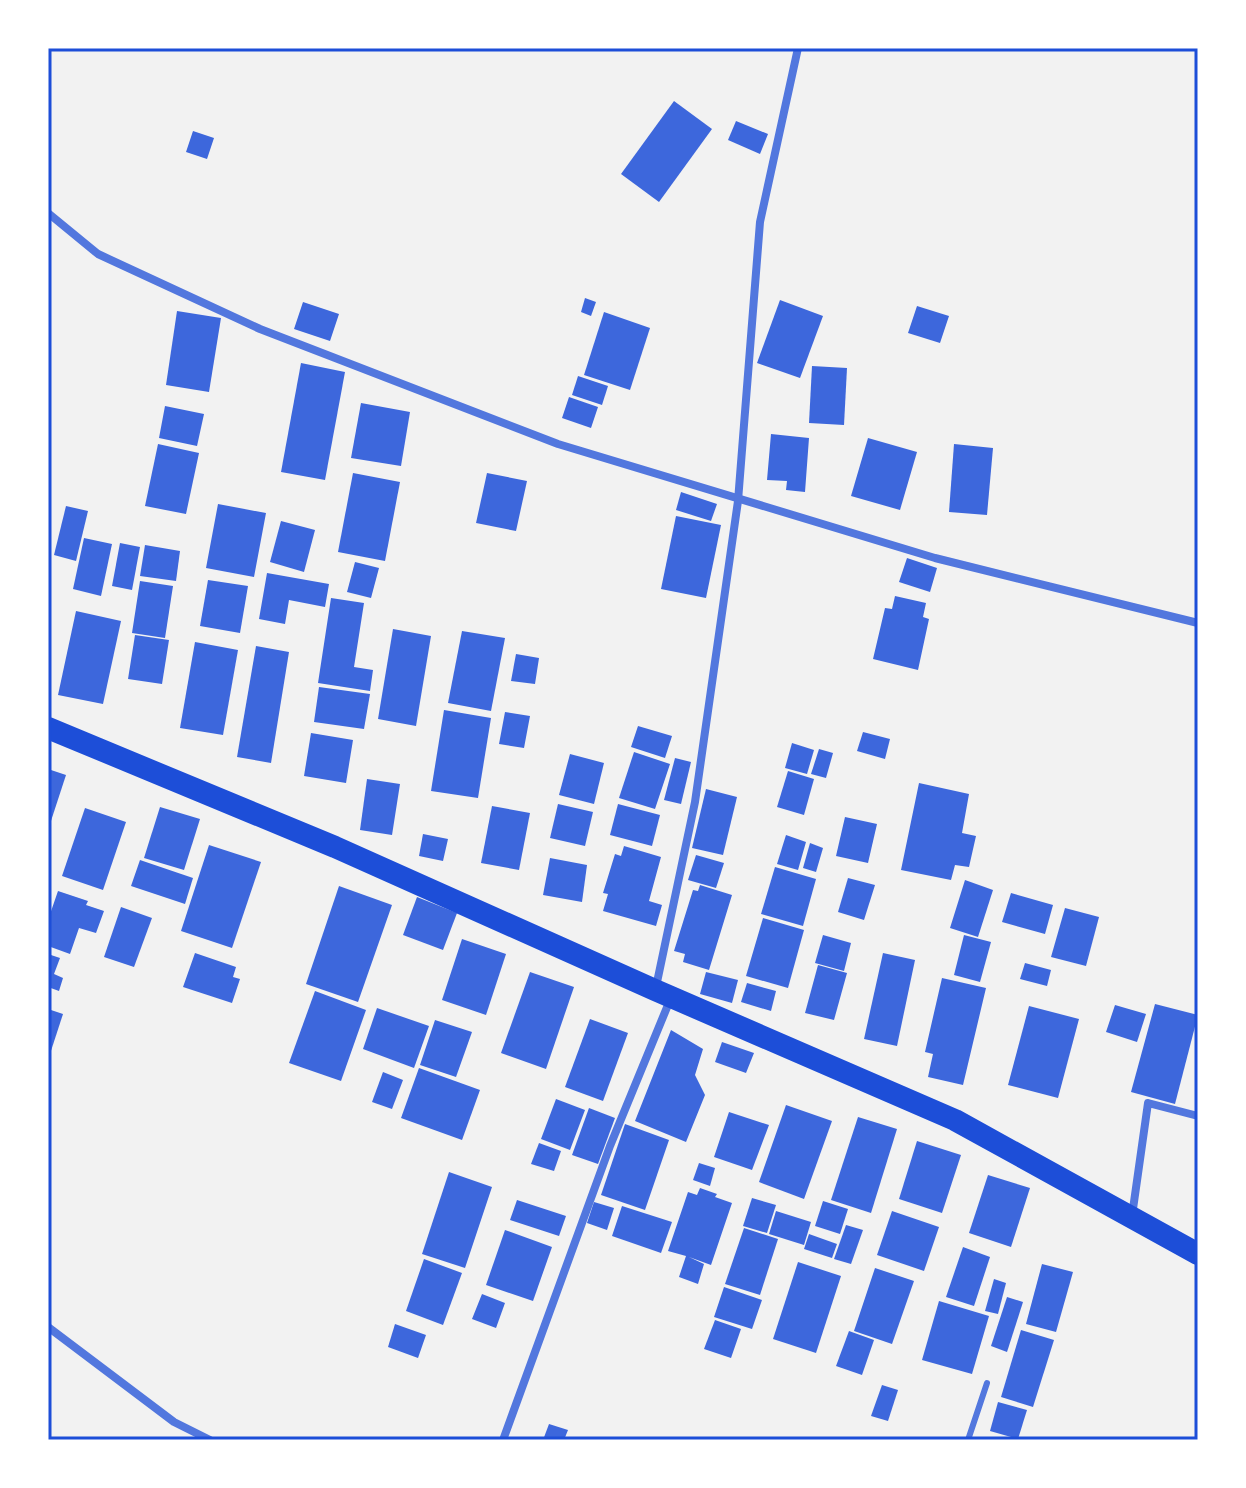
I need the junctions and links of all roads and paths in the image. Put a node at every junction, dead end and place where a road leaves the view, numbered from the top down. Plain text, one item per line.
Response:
1 (798, 48) edge
2 (48, 213) edge
3 (738, 501) junction
4 (1198, 623) edge
5 (48, 728) edge
6 (663, 993) junction
7 (1198, 1116) edge
8 (1132, 1217) junction
9 (1198, 1254) edge
10 (48, 1327) edge
11 (987, 1383) dead end
12 (210, 1440) edge
13 (503, 1440) edge
14 (968, 1440) edge

1 - 3 street
2 - 3 street
3 - 4 street
3 - 6 street
5 - 6 highway
6 - 8 highway
6 - 13 street
7 - 8 street
8 - 9 highway
10 - 12 street
11 - 14 lane

